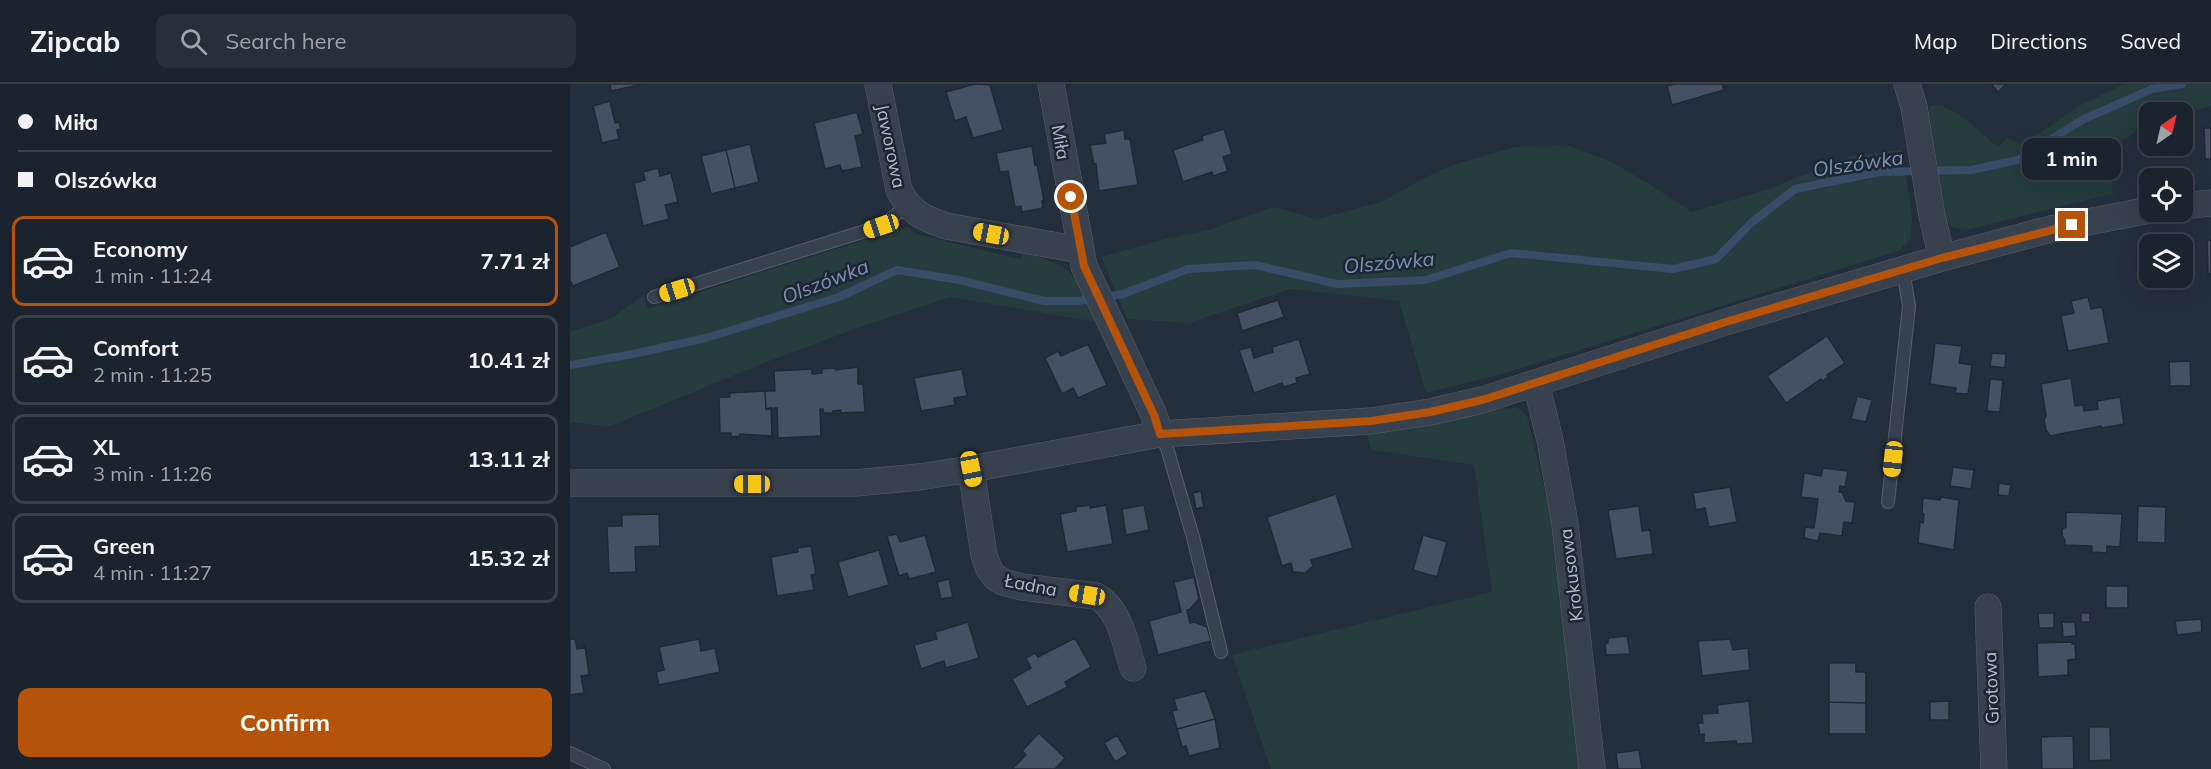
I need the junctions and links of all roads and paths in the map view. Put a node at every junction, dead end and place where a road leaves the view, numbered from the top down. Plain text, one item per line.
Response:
1 (878, 84) edge
2 (1051, 84) edge
3 (1907, 84) edge
4 (2211, 203) edge
5 (2193, 205) edge
6 (907, 206) junction
7 (2139, 212) edge
8 (1082, 258) junction
9 (1942, 258) junction
10 (1903, 270) junction
11 (654, 297) dead end
12 (1536, 383) junction
13 (1160, 434) junction
14 (971, 469) junction
15 (570, 483) edge
16 (1888, 502) dead end
17 (1988, 606) dead end
18 (1221, 652) dead end
19 (1133, 668) dead end
20 (570, 753) edge
21 (604, 769) edge
22 (1592, 769) edge
23 (1994, 769) edge

1 - 6 street, Jaworowa
2 - 8 street, Miła
3 - 9 street
4 - 5 street
6 - 8 street, Jaworowa
6 - 11 lane
7 - 9 street
8 - 13 street, Miła
9 - 10 street
10 - 12 street
10 - 16 lane
12 - 13 street
12 - 22 street, Krokusowa
13 - 14 street
13 - 18 lane
14 - 15 street
14 - 19 street, Ładna
17 - 23 street, Grotowa
20 - 21 lane

